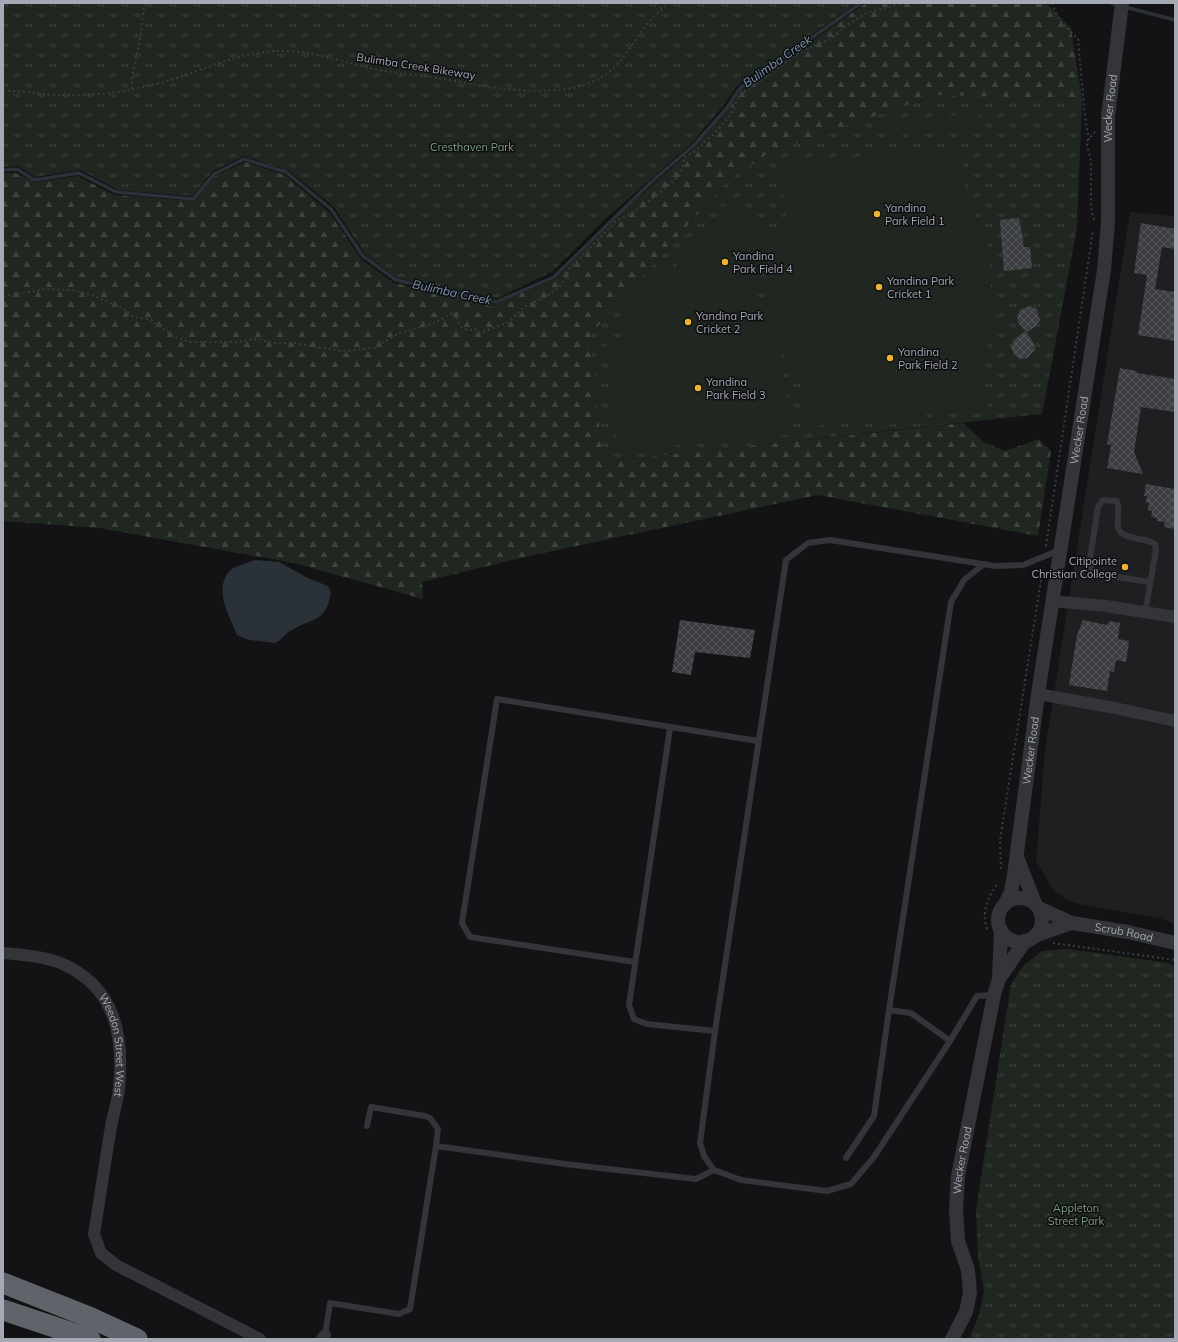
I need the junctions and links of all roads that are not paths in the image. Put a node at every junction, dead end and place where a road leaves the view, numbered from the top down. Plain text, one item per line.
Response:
1 (1122, 3) edge
2 (1060, 549) junction
3 (984, 564) junction
4 (1150, 582) junction
5 (1052, 601) junction
6 (1145, 613) junction
7 (1175, 617) edge
8 (1038, 694) junction
9 (1175, 721) edge
10 (670, 728) junction
11 (758, 742) junction
12 (1017, 856) junction
13 (1006, 902) junction
14 (1037, 906) junction
15 (1072, 923) junction
16 (1001, 930) junction
17 (1031, 938) junction
18 (1175, 944) edge
19 (3, 953) edge
20 (635, 962) junction
21 (999, 979) junction
22 (994, 995) junction
23 (889, 1010) junction
24 (715, 1031) junction
25 (950, 1041) junction
26 (367, 1126) dead end
27 (436, 1146) junction
28 (846, 1158) dead end
29 (714, 1170) junction
30 (3, 1284) edge
31 (3, 1310) edge
32 (324, 1337) edge
33 (90, 1339) edge
34 (137, 1339) edge
35 (260, 1339) edge
36 (952, 1339) edge

1 - 2 street, Wecker Road
2 - 3 lane
2 - 5 street, Wecker Road
3 - 11 lane
3 - 23 lane
4 - 4 lane
4 - 6 lane
5 - 6 street
5 - 8 street, Wecker Road
6 - 7 street
8 - 9 street
8 - 12 street, Wecker Road
10 - 11 lane
10 - 20 lane
10 - 20 lane
11 - 24 lane
12 - 13 street, Wecker Road
12 - 14 street, Wecker Road
13 - 14 street
13 - 16 street, Wecker Road
14 - 15 street, Scrub Road
14 - 17 street, Wecker Road
15 - 17 street, Scrub Road
15 - 18 street, Scrub Road
16 - 17 street
16 - 21 street, Wecker Road
17 - 21 street, Wecker Road
19 - 35 street, Weedon Street West
20 - 24 lane
21 - 22 street, Wecker Road
22 - 25 lane
22 - 36 street, Wecker Road
23 - 25 lane
23 - 28 lane
24 - 29 lane
25 - 29 lane
26 - 27 lane
27 - 29 lane
27 - 32 lane
30 - 34 highway
31 - 33 highway

